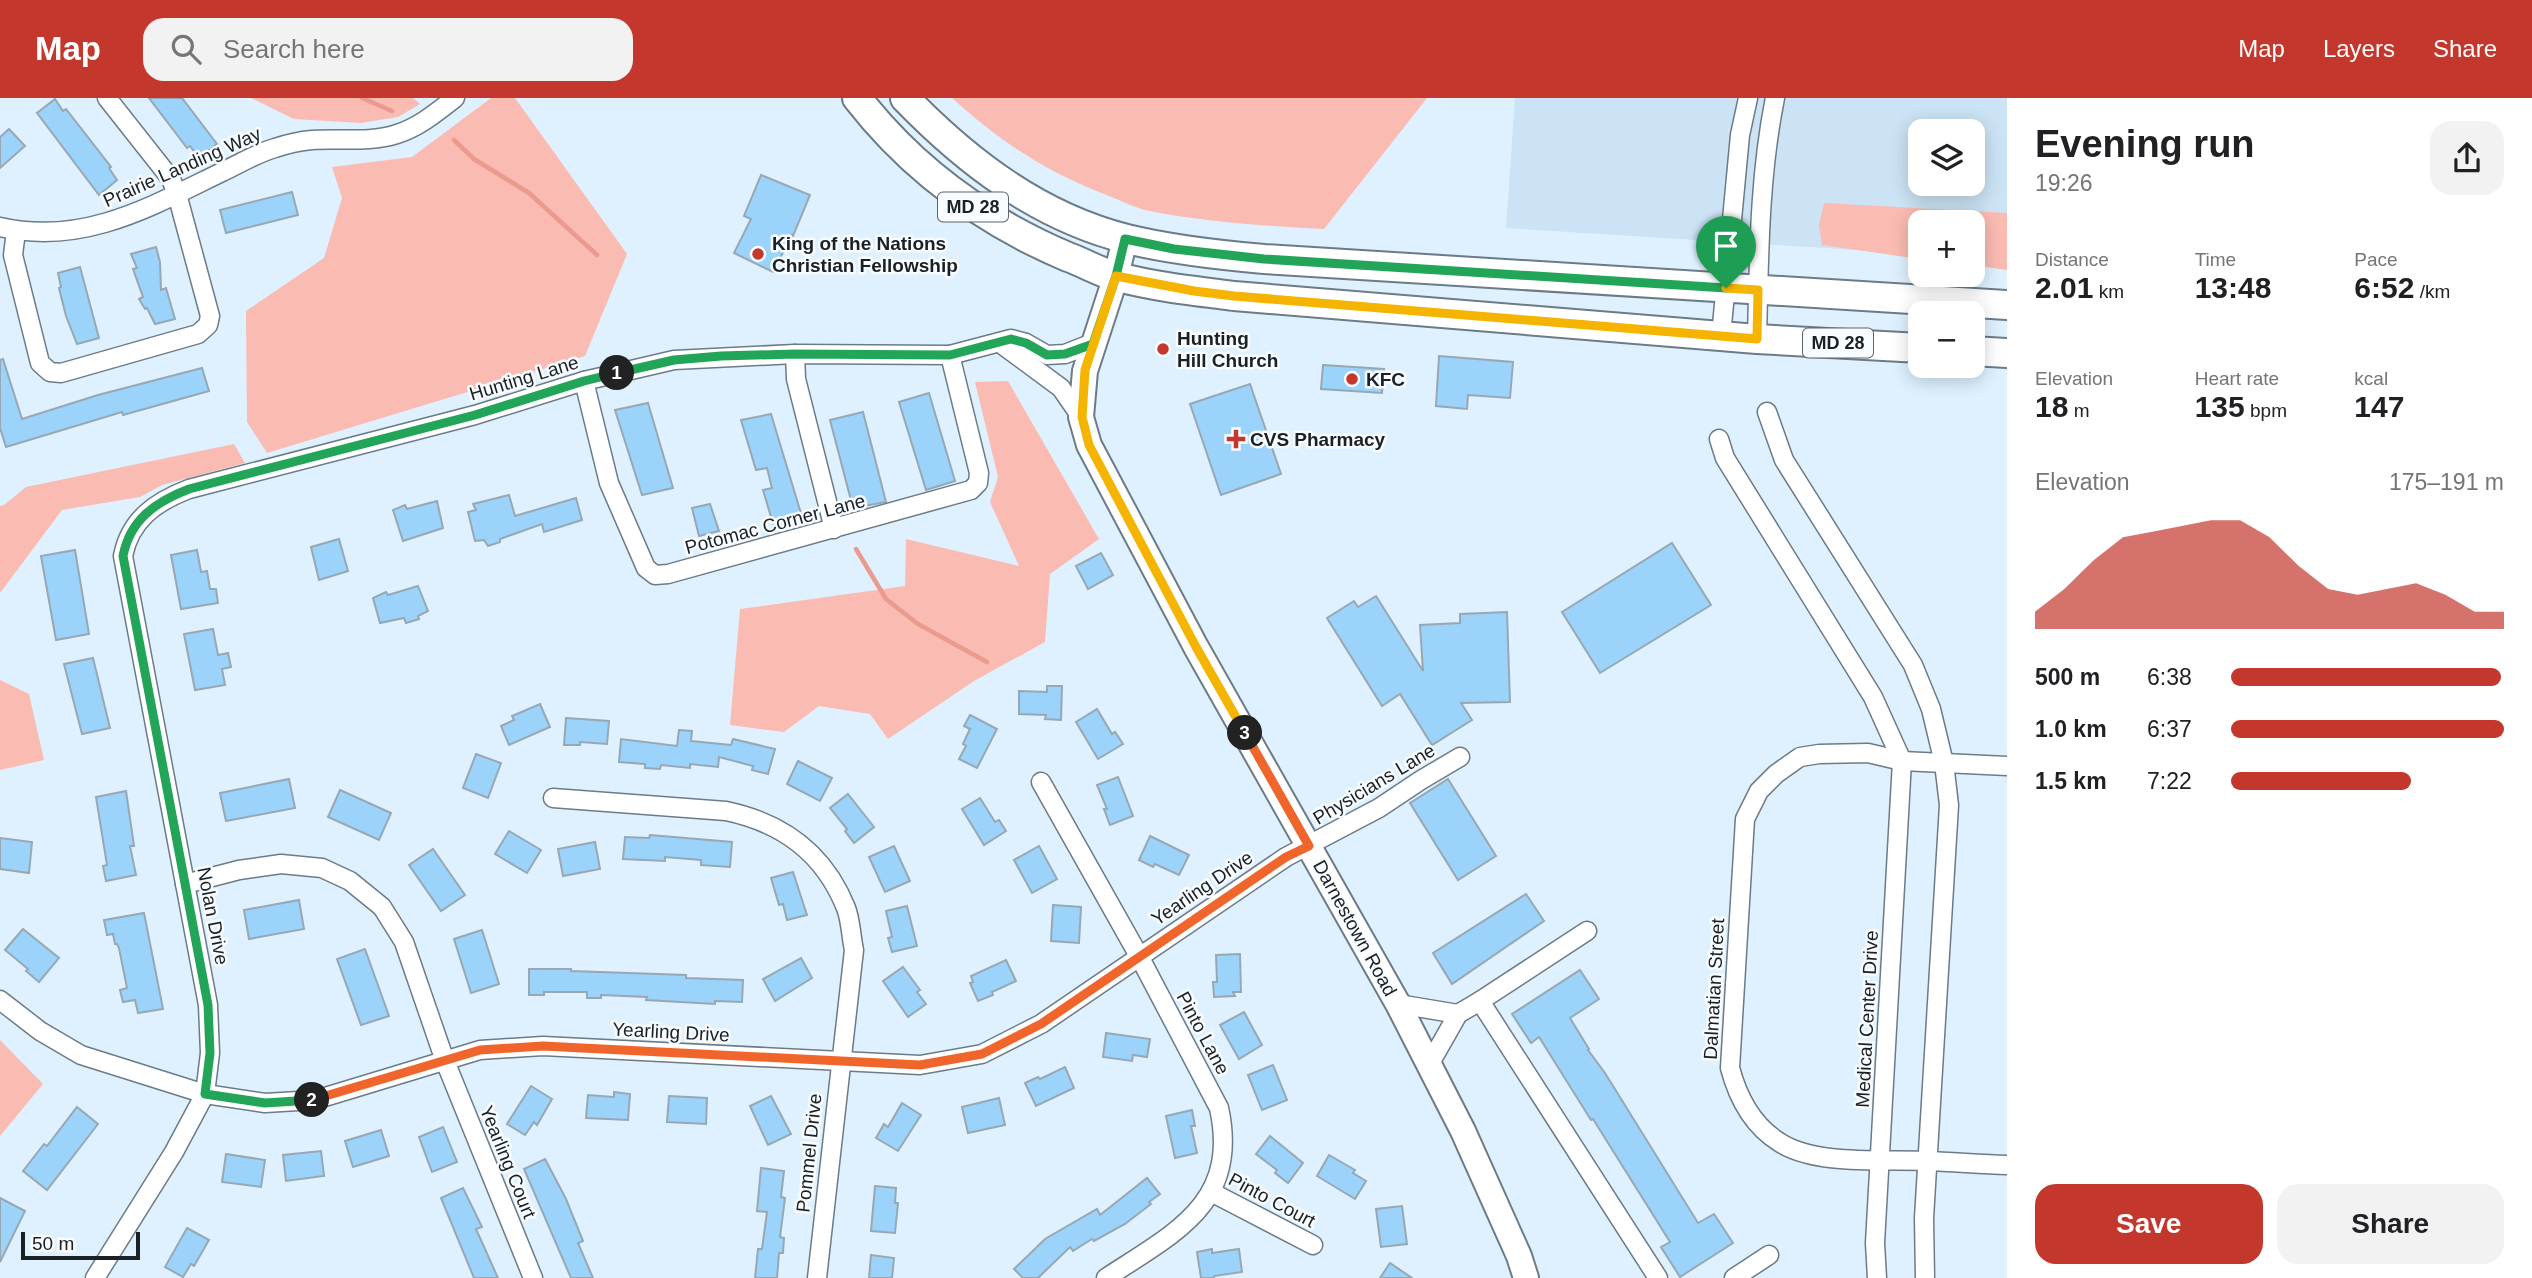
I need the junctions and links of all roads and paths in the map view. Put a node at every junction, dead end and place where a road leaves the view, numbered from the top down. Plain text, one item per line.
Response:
1 (107, 98) edge
2 (455, 98) edge
3 (858, 98) edge
4 (905, 98) edge
5 (1748, 98) edge
6 (1775, 98) edge
7 (177, 194) junction
8 (8, 229) edge
9 (1125, 239) junction
10 (1116, 276) junction
11 (1726, 288) junction
12 (1758, 290) junction
13 (2007, 306) edge
14 (1721, 336) junction
15 (1757, 339) junction
16 (1000, 343) junction
17 (1093, 344) junction
18 (1908, 347) edge
19 (1985, 352) edge
20 (2007, 353) edge
21 (795, 354) junction
22 (950, 355) junction
23 (584, 381) junction
24 (1768, 412) dead end
25 (1082, 417) junction
26 (1719, 439) dead end
27 (834, 529) junction
28 (126, 537) joint
29 (1460, 757) dead end
30 (1902, 761) junction
31 (1944, 763) junction
32 (2007, 766) edge
33 (1041, 782) dead end
34 (553, 798) dead end
35 (1309, 846) junction
36 (185, 884) junction
37 (1587, 931) dead end
38 (1139, 956) junction
39 (0, 1000) edge
40 (1480, 1001) junction
41 (1398, 1004) junction
42 (1458, 1014) junction
43 (445, 1061) junction
44 (841, 1061) junction
45 (1429, 1065) junction
46 (205, 1094) junction
47 (1880, 1160) junction
48 (1927, 1161) junction
49 (2007, 1165) edge
50 (1211, 1192) junction
51 (1313, 1245) dead end
52 (1769, 1255) dead end
53 (1519, 1271) edge
54 (95, 1278) edge
55 (533, 1278) edge
56 (817, 1278) edge
57 (1106, 1278) edge
58 (1658, 1278) edge
59 (1734, 1278) edge
60 (1877, 1278) edge
61 (1924, 1278) edge

1 - 7 street
2 - 7 street, Prairie Landing Way
3 - 10 main road, MD 28
4 - 9 main road, MD 28
5 - 11 street
6 - 12 street
7 - 8 street, Prairie Landing Way
7 - 8 street
9 - 10 main road, Darnestown Road
9 - 11 main road, MD 28
10 - 14 main road, MD 28
10 - 17 main road, Darnestown Road
11 - 12 main road, MD 28
11 - 14 street
12 - 13 main road, MD 28
12 - 15 street
14 - 15 main road, MD 28
15 - 18 main road, MD 28
16 - 17 street, Hunting Lane
16 - 22 street, Hunting Lane
16 - 25 street
17 - 25 main road, Darnestown Road
19 - 20 main road
21 - 22 street, Hunting Lane
21 - 23 street, Hunting Lane
21 - 27 street
22 - 27 street, Potomac Corner Lane
23 - 27 street, Potomac Corner Lane
23 - 28 street, Hunting Lane
24 - 31 street
25 - 35 main road, Darnestown Road
26 - 30 street
28 - 36 street, Nolan Drive
29 - 35 street, Physicians Lane
30 - 31 street, Dalmatian Street
30 - 47 street, Medical Center Drive
30 - 47 street, Dalmatian Street
31 - 32 street, Dalmatian Street
31 - 48 street
33 - 38 street, Pinto Lane
34 - 44 street, Pommel Drive
35 - 38 street, Yearling Drive
35 - 41 main road, Darnestown Road
36 - 43 street, Yearling Court
36 - 46 street, Nolan Drive
37 - 40 street
38 - 44 street, Yearling Drive
38 - 50 street, Pinto Lane
39 - 46 street, Yearling Drive
40 - 42 street
40 - 58 street
41 - 42 street
41 - 45 main road, Darnestown Road
42 - 45 street
43 - 44 street, Yearling Drive
43 - 46 street, Yearling Drive
43 - 55 street, Yearling Court
44 - 56 street, Pommel Drive
45 - 53 main road, Darnestown Road
46 - 54 street, Nolan Drive
47 - 48 street, Dalmatian Street
47 - 60 street, Medical Center Drive
48 - 49 street, Dalmatian Street
48 - 61 street
50 - 51 street, Pinto Court
50 - 57 street, Pinto Lane
52 - 59 street

